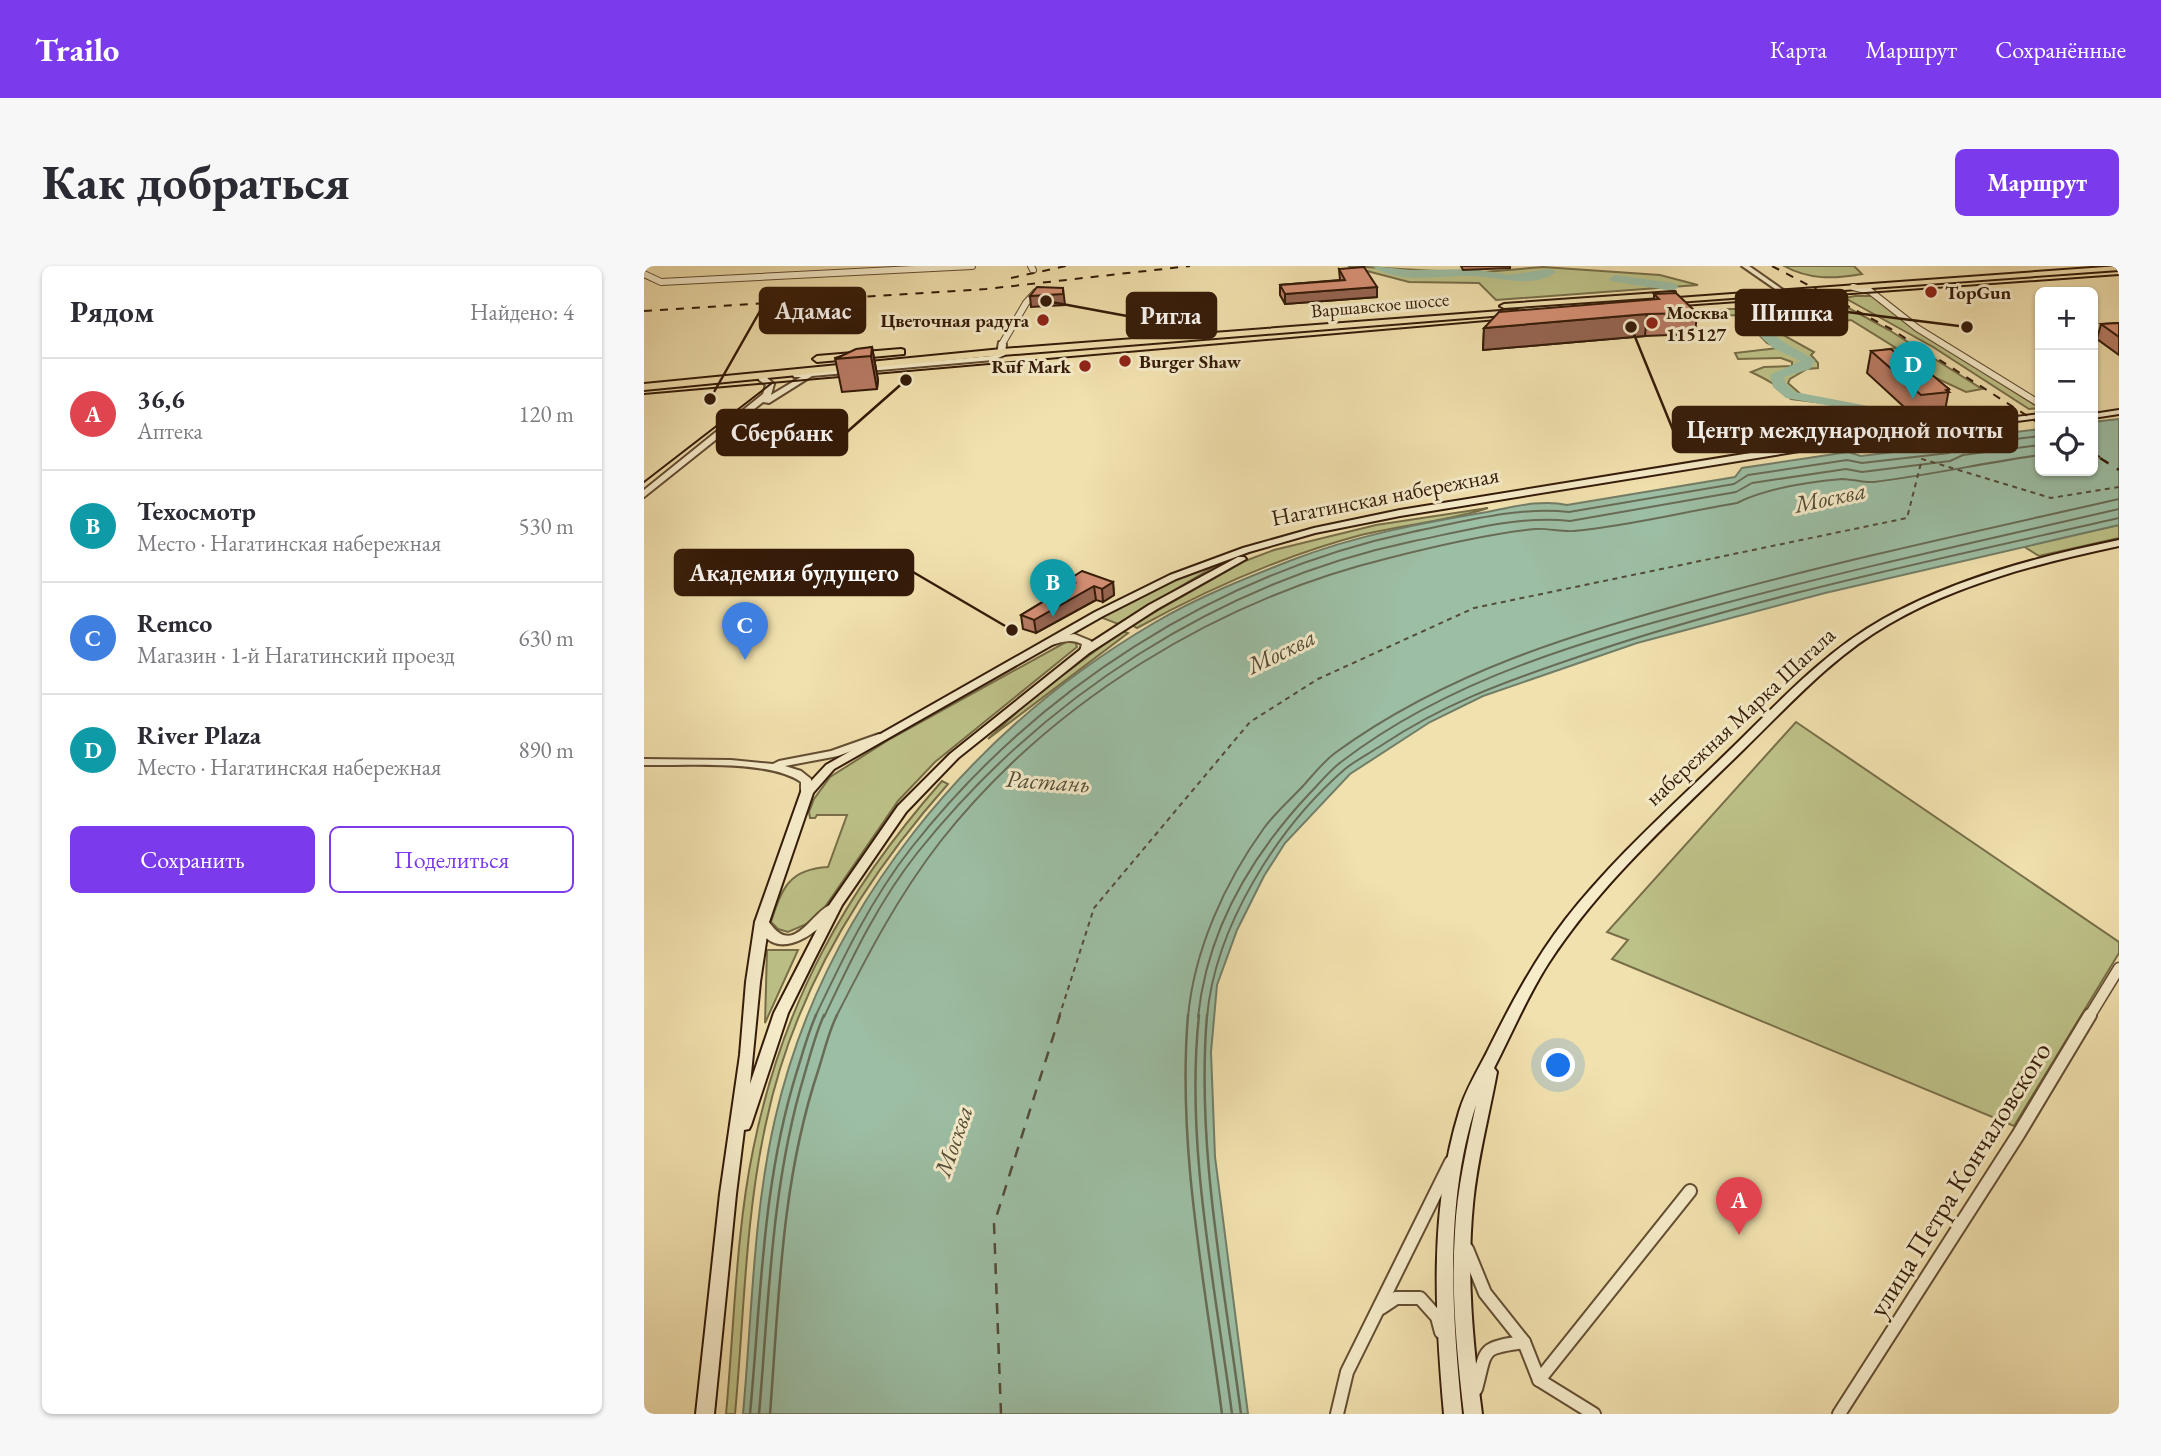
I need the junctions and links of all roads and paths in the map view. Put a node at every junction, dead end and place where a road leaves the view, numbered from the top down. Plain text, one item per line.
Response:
1 (972, 266) edge
2 (1747, 266) edge
3 (2072, 266) edge
4 (2119, 268) edge
5 (644, 274) edge
6 (1873, 288) junction
7 (1779, 289) junction
8 (1036, 292) edge
9 (1002, 348) junction
10 (814, 371) junction
11 (762, 378) junction
12 (644, 380) edge
13 (709, 380) junction
14 (644, 387) edge
15 (2035, 401) edge
16 (753, 408) junction
17 (2119, 410) edge
18 (2098, 412) edge
19 (2032, 421) edge
20 (644, 494) edge
21 (2119, 543) edge
22 (1051, 642) junction
23 (1085, 651) junction
24 (879, 736) junction
25 (644, 762) edge
26 (761, 765) junction
27 (807, 792) junction
28 (836, 904) junction
29 (762, 922) junction
30 (2119, 968) edge
31 (1493, 1054) junction
32 (735, 1152) junction
33 (1457, 1153) junction
34 (1690, 1191) dead end
35 (1463, 1235) junction
36 (1381, 1308) junction
37 (1524, 1342) junction
38 (1447, 1354) junction
39 (1539, 1380) junction
40 (1473, 1413) edge
41 (705, 1414) edge
42 (1338, 1414) edge
43 (1453, 1414) edge
44 (1594, 1414) edge
45 (1839, 1414) edge

1 - 5 street
2 - 7 main road
3 - 7 main road, Варшавское шоссе
4 - 6 main road, Варшавское шоссе
6 - 7 main road, Варшавское шоссе
6 - 15 street
7 - 9 main road, Варшавское шоссе
8 - 9 street
9 - 10 main road, Варшавское шоссе
9 - 12 main road, Варшавское шоссе
10 - 11 main road
10 - 13 main road, Варшавское шоссе
10 - 16 main road
11 - 13 main road
11 - 16 main road
13 - 14 main road, Варшавское шоссе
16 - 20 main road
17 - 18 main road
19 - 22 main road, Нагатинская набережная
19 - 23 main road, Нагатинская набережная
21 - 31 main road, набережная Марка Шагала
22 - 23 main road
22 - 24 main road, Нагатинская набережная
23 - 28 main road, Нагатинская набережная
24 - 26 main road
24 - 27 main road, Нагатинская набережная
25 - 26 main road
26 - 27 main road
27 - 29 main road, Нагатинская набережная
28 - 29 main road
28 - 32 main road, Нагатинская набережная
29 - 32 main road, Нагатинская набережная
30 - 45 street, улица Петра Кончаловского
31 - 33 main road, набережная Марка Шагала
31 - 35 main road, набережная Марка Шагала
32 - 41 main road, Нагатинская набережная
33 - 36 street
33 - 38 main road, набережная Марка Шагала
34 - 39 street
35 - 37 street
35 - 40 main road, набережная Марка Шагала
36 - 38 street
36 - 42 street
37 - 39 street
37 - 40 street
38 - 43 main road, набережная Марка Шагала
39 - 44 street

